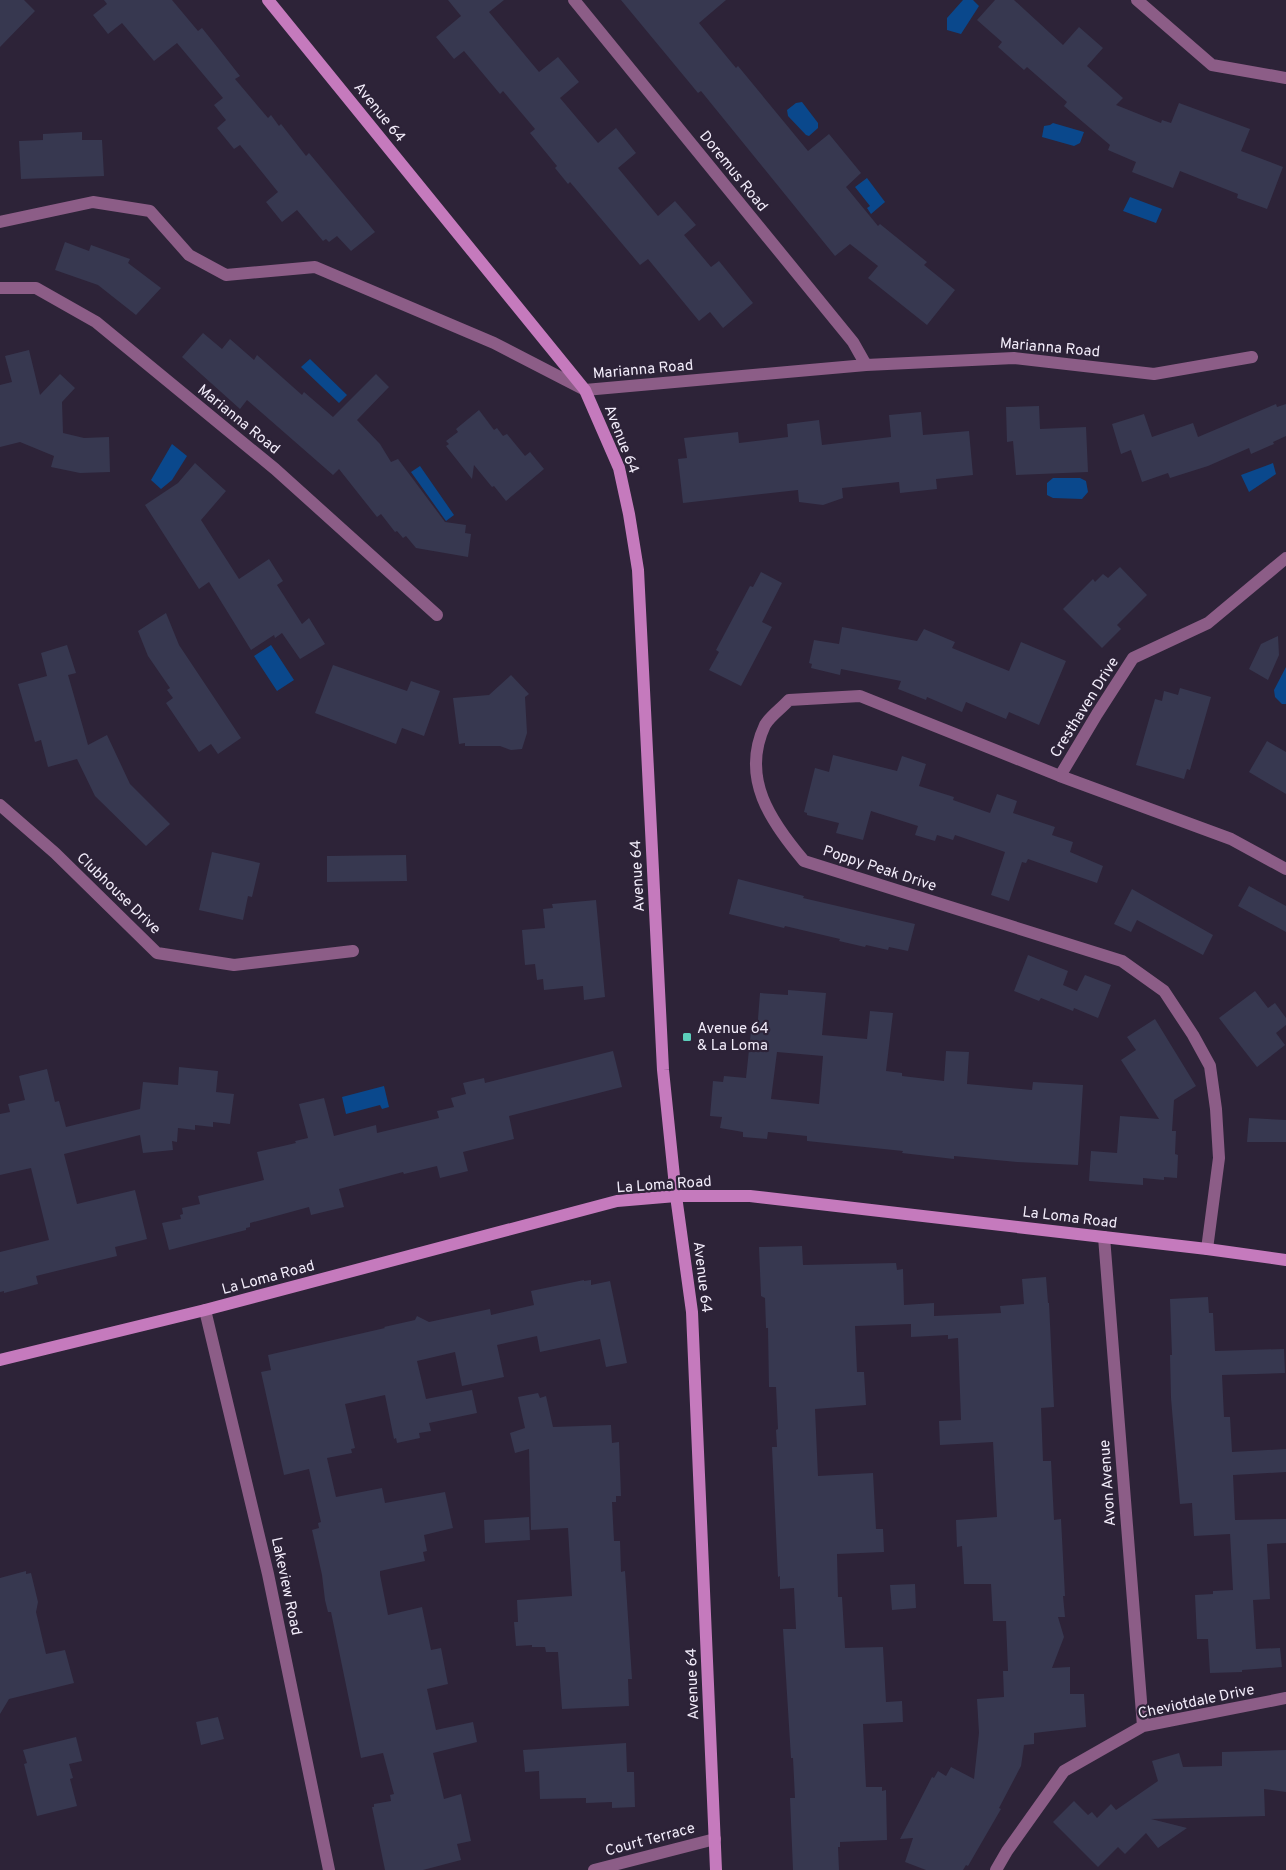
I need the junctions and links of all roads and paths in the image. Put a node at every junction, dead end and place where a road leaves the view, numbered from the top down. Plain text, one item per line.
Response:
1 (268, 0) edge
2 (574, 0) edge
3 (1137, 0) edge
4 (1286, 78) edge
5 (0, 222) edge
6 (0, 288) edge
7 (1252, 357) dead end
8 (866, 365) junction
9 (585, 390) junction
10 (1286, 558) edge
11 (437, 615) dead end
12 (1060, 776) junction
13 (0, 806) edge
14 (1286, 869) edge
15 (353, 952) dead end
16 (676, 1196) junction
17 (1104, 1237) junction
18 (1206, 1249) junction
19 (1286, 1260) edge
20 (205, 1310) junction
21 (0, 1360) edge
22 (1286, 1698) edge
23 (1143, 1726) junction
24 (715, 1839) junction
25 (329, 1870) edge
26 (594, 1870) edge
27 (716, 1870) edge
28 (996, 1870) edge

1 - 9 street, Avenue 64
2 - 8 street, Doremus Road
3 - 4 street
5 - 9 street, Marianna Road
6 - 11 street, Marianna Road
7 - 8 street, Marianna Road
8 - 9 street, Marianna Road
9 - 16 street, Avenue 64
10 - 12 street, Cresthaven Drive
12 - 14 street, Poppy Peak Drive
12 - 18 street, Poppy Peak Drive
13 - 15 street, Clubhouse Drive
16 - 17 street, La Loma Road
16 - 20 street, La Loma Road
16 - 24 street, Avenue 64
17 - 18 street, La Loma Road
17 - 23 street, Avon Avenue
18 - 19 street, La Loma Road
20 - 21 street, La Loma Road
20 - 25 street, Lakeview Road
22 - 23 street, Cheviotdale Drive
23 - 28 street, Cheviotdale Drive
24 - 26 street, Court Terrace
24 - 27 street, Avenue 64

